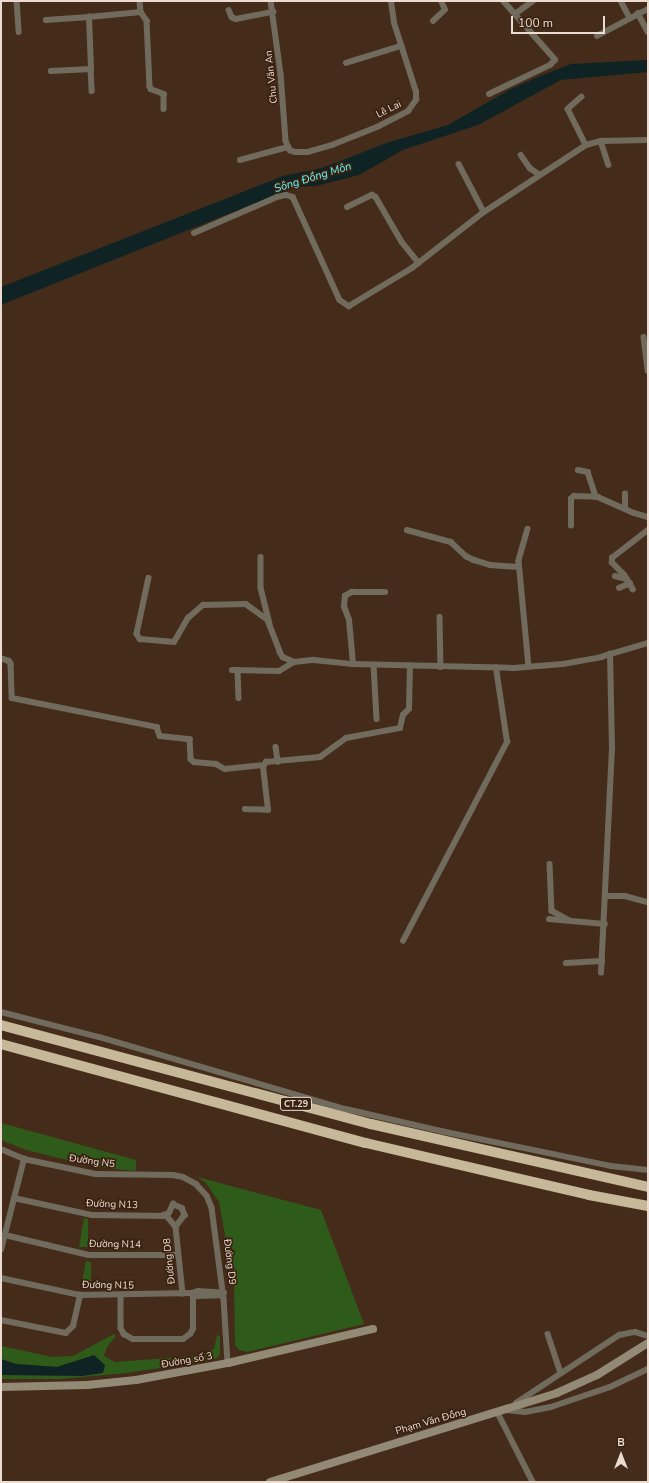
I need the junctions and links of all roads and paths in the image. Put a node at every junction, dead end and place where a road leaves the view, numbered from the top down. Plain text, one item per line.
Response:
1 (17, 1) edge
2 (140, 1) edge
3 (272, 1) edge
4 (391, 1) edge
5 (441, 1) edge
6 (503, 1) edge
7 (533, 1) edge
8 (621, 1) edge
9 (648, 9) edge
10 (230, 10) dead end
11 (141, 12) junction
12 (273, 12) junction
13 (515, 14) junction
14 (638, 14) junction
15 (89, 17) junction
16 (630, 18) junction
17 (46, 20) dead end
18 (432, 21) dead end
19 (19, 32) dead end
20 (648, 32) edge
21 (597, 36) dead end
22 (401, 46) junction
23 (346, 63) dead end
24 (91, 69) junction
25 (51, 71) dead end
26 (92, 91) dead end
27 (488, 94) dead end
28 (582, 97) dead end
29 (164, 109) dead end
30 (601, 140) junction
31 (648, 140) edge
32 (586, 145) junction
33 (289, 148) junction
34 (520, 155) dead end
35 (240, 160) dead end
36 (459, 164) dead end
37 (609, 166) dead end
38 (539, 174) junction
39 (347, 206) dead end
40 (484, 212) junction
41 (194, 233) dead end
42 (418, 264) junction
43 (644, 338) dead end
44 (648, 372) edge
45 (578, 470) dead end
46 (625, 494) dead end
47 (596, 497) junction
48 (625, 509) junction
49 (648, 517) edge
50 (571, 526) dead end
51 (528, 528) dead end
52 (407, 530) dead end
53 (648, 530) edge
54 (261, 557) dead end
55 (519, 568) junction
56 (615, 576) dead end
57 (149, 578) dead end
58 (628, 581) junction
59 (619, 588) dead end
60 (633, 590) dead end
61 (385, 592) dead end
62 (440, 617) dead end
63 (270, 624) junction
64 (648, 643) edge
65 (610, 654) junction
66 (1, 658) edge
67 (294, 662) junction
68 (353, 664) junction
69 (374, 665) junction
70 (410, 666) junction
71 (441, 667) junction
72 (529, 667) junction
73 (496, 668) junction
74 (239, 698) dead end
75 (377, 719) dead end
76 (276, 747) dead end
77 (278, 762) junction
78 (264, 765) junction
79 (245, 809) dead end
80 (550, 864) dead end
81 (606, 896) junction
82 (648, 902) edge
83 (549, 919) dead end
84 (569, 920) junction
85 (605, 924) junction
86 (403, 941) dead end
87 (602, 961) junction
88 (566, 963) dead end
89 (601, 973) dead end
90 (1, 1012) edge
91 (1, 1025) edge
92 (1, 1044) edge
93 (1, 1149) edge
94 (24, 1159) junction
95 (648, 1170) edge
96 (592, 1176) junction
97 (183, 1177) joint
98 (648, 1181) edge
99 (648, 1187) edge
100 (589, 1195) junction
101 (14, 1198) junction
102 (648, 1206) edge
103 (648, 1212) edge
104 (163, 1215) junction
105 (176, 1228) junction
106 (5, 1235) junction
107 (1, 1250) edge
108 (178, 1255) junction
109 (1, 1278) edge
110 (224, 1292) junction
111 (183, 1294) junction
112 (193, 1294) junction
113 (80, 1295) junction
114 (121, 1296) junction
115 (1, 1320) edge
116 (373, 1329) dead end
117 (548, 1334) dead end
118 (648, 1336) edge
119 (648, 1343) edge
120 (228, 1363) junction
121 (648, 1369) edge
122 (561, 1373) junction
123 (1, 1387) edge
124 (502, 1412) junction
125 (270, 1482) edge
126 (533, 1482) edge

1 - 19 street
2 - 11 street
3 - 12 street, Chu Văn An
4 - 22 street, Lê Lai
5 - 18 street
6 - 13 street
7 - 13 street
8 - 16 street
9 - 14 street
10 - 12 street
11 - 15 street
11 - 29 street
12 - 33 street, Chu Văn An
13 - 27 street
14 - 16 street
14 - 20 street
15 - 17 street
15 - 24 street
16 - 21 street
22 - 23 street
22 - 33 street, Lê Lai
24 - 25 street
24 - 26 street
28 - 32 street
30 - 31 street
30 - 32 street
30 - 37 street
32 - 38 street
33 - 35 street, Lê Lai
34 - 38 street
36 - 40 street
38 - 40 street
39 - 42 street
40 - 42 street
41 - 42 street
43 - 44 street
45 - 47 street
46 - 48 street
47 - 48 street
47 - 50 street
48 - 49 street
51 - 55 street
52 - 55 street
53 - 58 street
54 - 63 street
55 - 72 street
56 - 58 street
57 - 63 street
58 - 59 street
58 - 60 street
61 - 68 street
62 - 71 street
63 - 67 street
64 - 65 street
65 - 72 street
65 - 81 street
66 - 78 street
67 - 68 street
67 - 74 street
68 - 69 street
69 - 70 street
69 - 75 street
70 - 71 street
70 - 77 street
71 - 73 street
72 - 73 street
73 - 86 street
76 - 77 street
77 - 78 street
78 - 79 street
80 - 84 street
81 - 82 street
81 - 85 street
83 - 84 street
84 - 85 street
85 - 87 street
87 - 88 street
87 - 89 street
90 - 95 street
91 - 96 highway, CT.29
92 - 100 highway, CT.29
93 - 94 street, Đường N5
94 - 97 street, Đường N5
94 - 101 street
96 - 98 highway
96 - 99 highway, CT.29
97 - 110 street, Đường D9
100 - 102 highway, CT.29
100 - 103 highway
101 - 104 street, Đường N13
101 - 106 street
104 - 105 street
104 - 105 street
105 - 108 street, Đường D8
106 - 107 street
106 - 108 street, Đường N14
108 - 111 street, Đường D8
109 - 113 street, Đường N15
110 - 112 street, Đường N15
110 - 120 street, Đường D9
111 - 112 street, Đường N15
111 - 114 street, Đường N15
112 - 114 street
113 - 114 street, Đường N15
113 - 115 street
116 - 120 main road, Đường số 3
117 - 122 street
118 - 122 street
119 - 124 main road, Phạm Văn Đồng
120 - 123 main road, Đường số 3
121 - 124 street
122 - 124 street
124 - 125 main road, Phạm Văn Đồng
124 - 126 street

